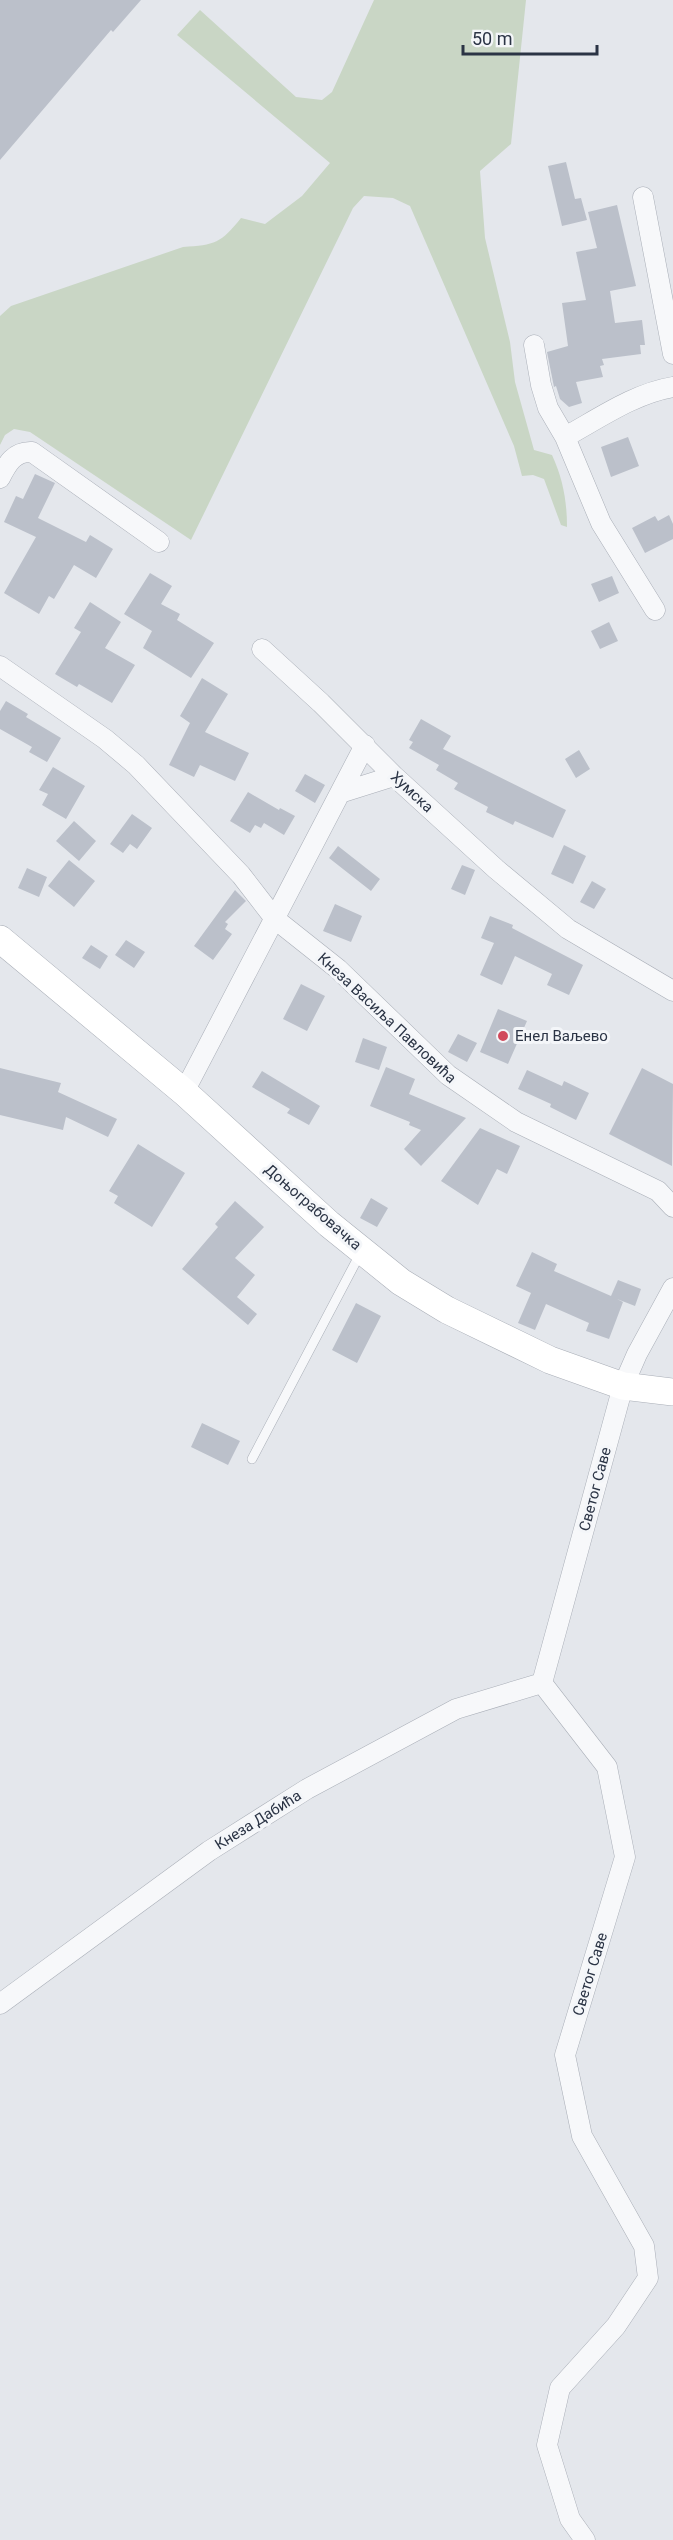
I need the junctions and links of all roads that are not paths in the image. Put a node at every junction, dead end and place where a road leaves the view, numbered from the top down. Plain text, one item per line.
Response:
1 (643, 197) dead end
2 (534, 345) dead end
3 (673, 354) edge
4 (673, 387) edge
5 (565, 438) junction
6 (0, 478) edge
7 (159, 542) dead end
8 (655, 610) dead end
9 (262, 649) dead end
10 (0, 666) edge
11 (365, 745) junction
12 (394, 776) junction
13 (340, 793) junction
14 (275, 919) junction
15 (0, 939) edge
16 (673, 991) edge
17 (184, 1092) junction
18 (673, 1207) edge
19 (362, 1251) junction
20 (673, 1288) edge
21 (623, 1386) junction
22 (673, 1392) edge
23 (252, 1459) dead end
24 (542, 1683) junction
25 (0, 2004) edge
26 (585, 2540) edge

1 - 3 street
2 - 5 street
4 - 5 street
5 - 8 street
6 - 7 street
9 - 11 street, Хумска
10 - 14 street, Кнеза Васиља Павловића
11 - 12 street, Хумска
11 - 13 street
12 - 13 street
12 - 16 street, Хумска
13 - 14 street
14 - 17 street
14 - 18 street, Кнеза Васиља Павловића
15 - 17 street, Доњограбовачка
17 - 19 street, Доњограбовачка
19 - 21 street, Доњограбовачка
19 - 23 lane
20 - 21 street, Светог Саве
21 - 22 street, Доњограбовачка
21 - 24 street, Светог Саве
24 - 25 street, Кнеза Дабића
24 - 26 street, Светог Саве

